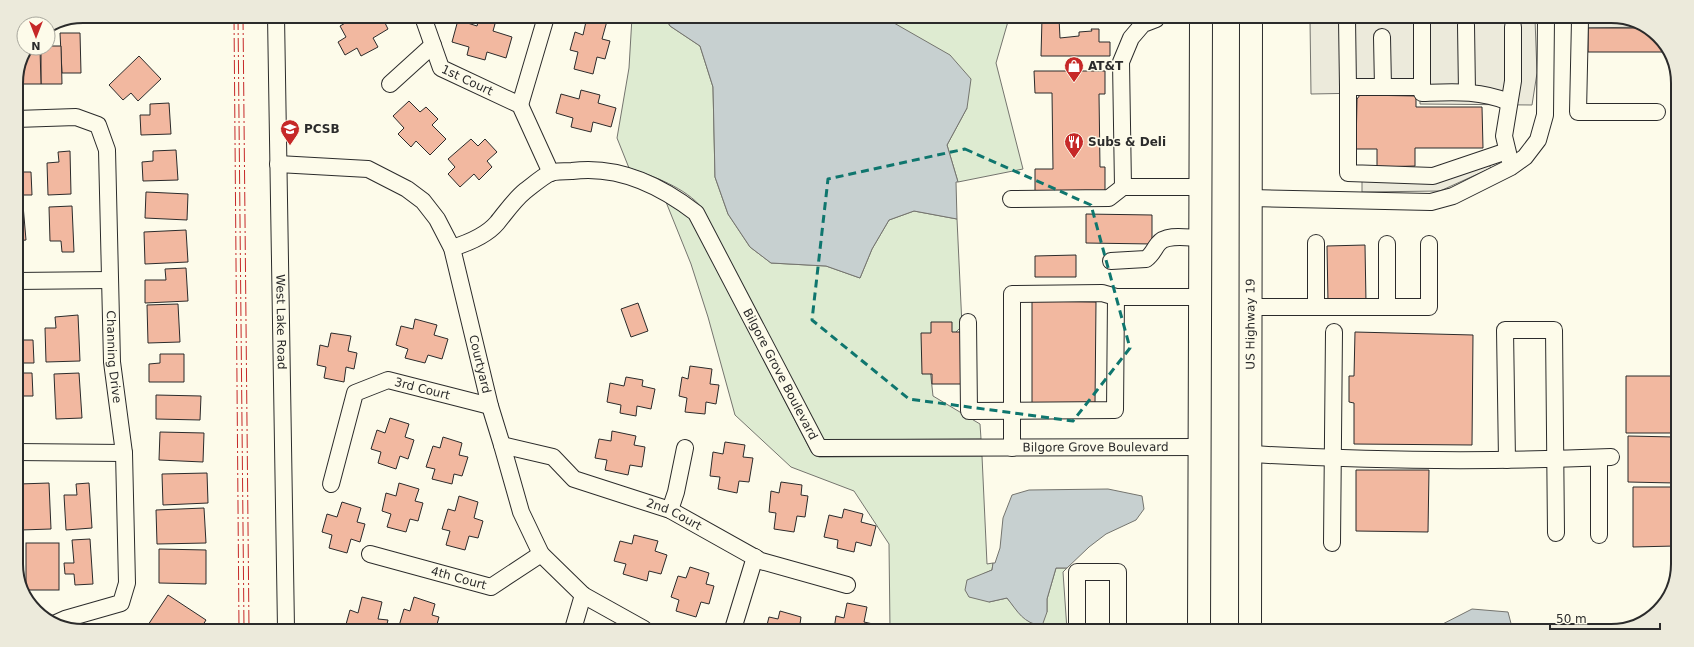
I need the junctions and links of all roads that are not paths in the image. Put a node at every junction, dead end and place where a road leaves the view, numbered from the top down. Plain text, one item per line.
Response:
1 (276, 23) edge
2 (425, 23) edge
3 (544, 23) edge
4 (1145, 23) edge
5 (1201, 23) edge
6 (1251, 23) edge
7 (1347, 23) edge
8 (1422, 23) edge
9 (1546, 23) edge
10 (1580, 23) edge
11 (1466, 25) dead end
12 (1513, 27) dead end
13 (1382, 36) dead end
14 (433, 45) junction
15 (390, 84) dead end
16 (1348, 87) junction
17 (1382, 87) junction
18 (1422, 87) junction
19 (1467, 92) junction
20 (1509, 102) junction
21 (520, 105) junction
22 (1658, 112) dead end
23 (23, 119) edge
24 (1507, 151) junction
25 (278, 164) junction
26 (1511, 167) junction
27 (551, 173) junction
28 (1200, 186) junction
29 (1123, 187) junction
30 (1250, 198) junction
31 (1011, 199) dead end
32 (1200, 238) junction
33 (1316, 243) dead end
34 (1387, 244) dead end
35 (1429, 244) dead end
36 (452, 248) junction
37 (1111, 260) dead end
38 (110, 280) junction
39 (23, 282) edge
40 (1116, 297) junction
41 (1200, 297) junction
42 (1251, 306) junction
43 (1316, 307) junction
44 (1387, 307) junction
45 (968, 322) dead end
46 (1334, 332) dead end
47 (490, 406) junction
48 (1012, 412) junction
49 (502, 445) junction
50 (1200, 447) junction
51 (684, 448) dead end
52 (1012, 448) junction
53 (23, 452) edge
54 (124, 453) junction
55 (1251, 454) junction
56 (1556, 458) junction
57 (1333, 459) junction
58 (1507, 460) junction
59 (331, 484) dead end
60 (670, 510) junction
61 (1556, 533) dead end
62 (1599, 535) dead end
63 (1332, 543) dead end
64 (370, 554) dead end
65 (541, 554) junction
66 (754, 557) junction
67 (847, 585) dead end
68 (583, 595) junction
69 (62, 620) edge
70 (286, 624) edge
71 (574, 624) edge
72 (635, 624) edge
73 (734, 624) edge
74 (1077, 624) edge
75 (1118, 624) edge
76 (1199, 624) edge
77 (1250, 624) edge

1 - 25 street, West Lake Road
2 - 14 street, 1st Court
3 - 21 street
4 - 29 street
5 - 28 highway
6 - 30 highway, US Highway 19
7 - 16 street
8 - 18 street
9 - 26 street
10 - 22 street
11 - 19 street
12 - 20 street
13 - 17 street
14 - 15 street
14 - 21 street, 1st Court
16 - 17 street
16 - 24 street
17 - 18 street
18 - 19 street
19 - 20 street
20 - 24 street
21 - 27 street
23 - 38 street, Channing Drive
24 - 26 street
25 - 36 street, Courtyard
25 - 70 street, West Lake Road
26 - 30 street
27 - 36 street, Bilgore Grove Boulevard
27 - 52 street, Bilgore Grove Boulevard
28 - 29 street
28 - 32 highway
29 - 31 street
30 - 42 highway, US Highway 19
32 - 37 street
32 - 41 highway
33 - 43 street
34 - 44 street
35 - 44 street
36 - 47 street, Courtyard
38 - 39 street
38 - 54 street, Channing Drive
40 - 41 street
40 - 48 street
40 - 48 street
41 - 50 highway
42 - 43 street
42 - 55 highway, US Highway 19
43 - 44 street
45 - 48 street
46 - 57 street
47 - 49 street, Courtyard
47 - 59 street, 3rd Court
48 - 52 street
49 - 60 street, 2nd Court
49 - 65 street, Courtyard
50 - 52 street, Bilgore Grove Boulevard
50 - 76 highway
51 - 60 street
53 - 54 street
54 - 69 street, Channing Drive
55 - 57 street
55 - 77 highway, US Highway 19
56 - 58 street
56 - 58 street
56 - 61 street
56 - 62 street
57 - 58 street
57 - 63 street
60 - 66 street, 2nd Court
64 - 65 street, 4th Court
65 - 68 street, Courtyard
66 - 67 street, 2nd Court
66 - 73 street
68 - 71 street
68 - 72 street, Courtyard
74 - 75 street

